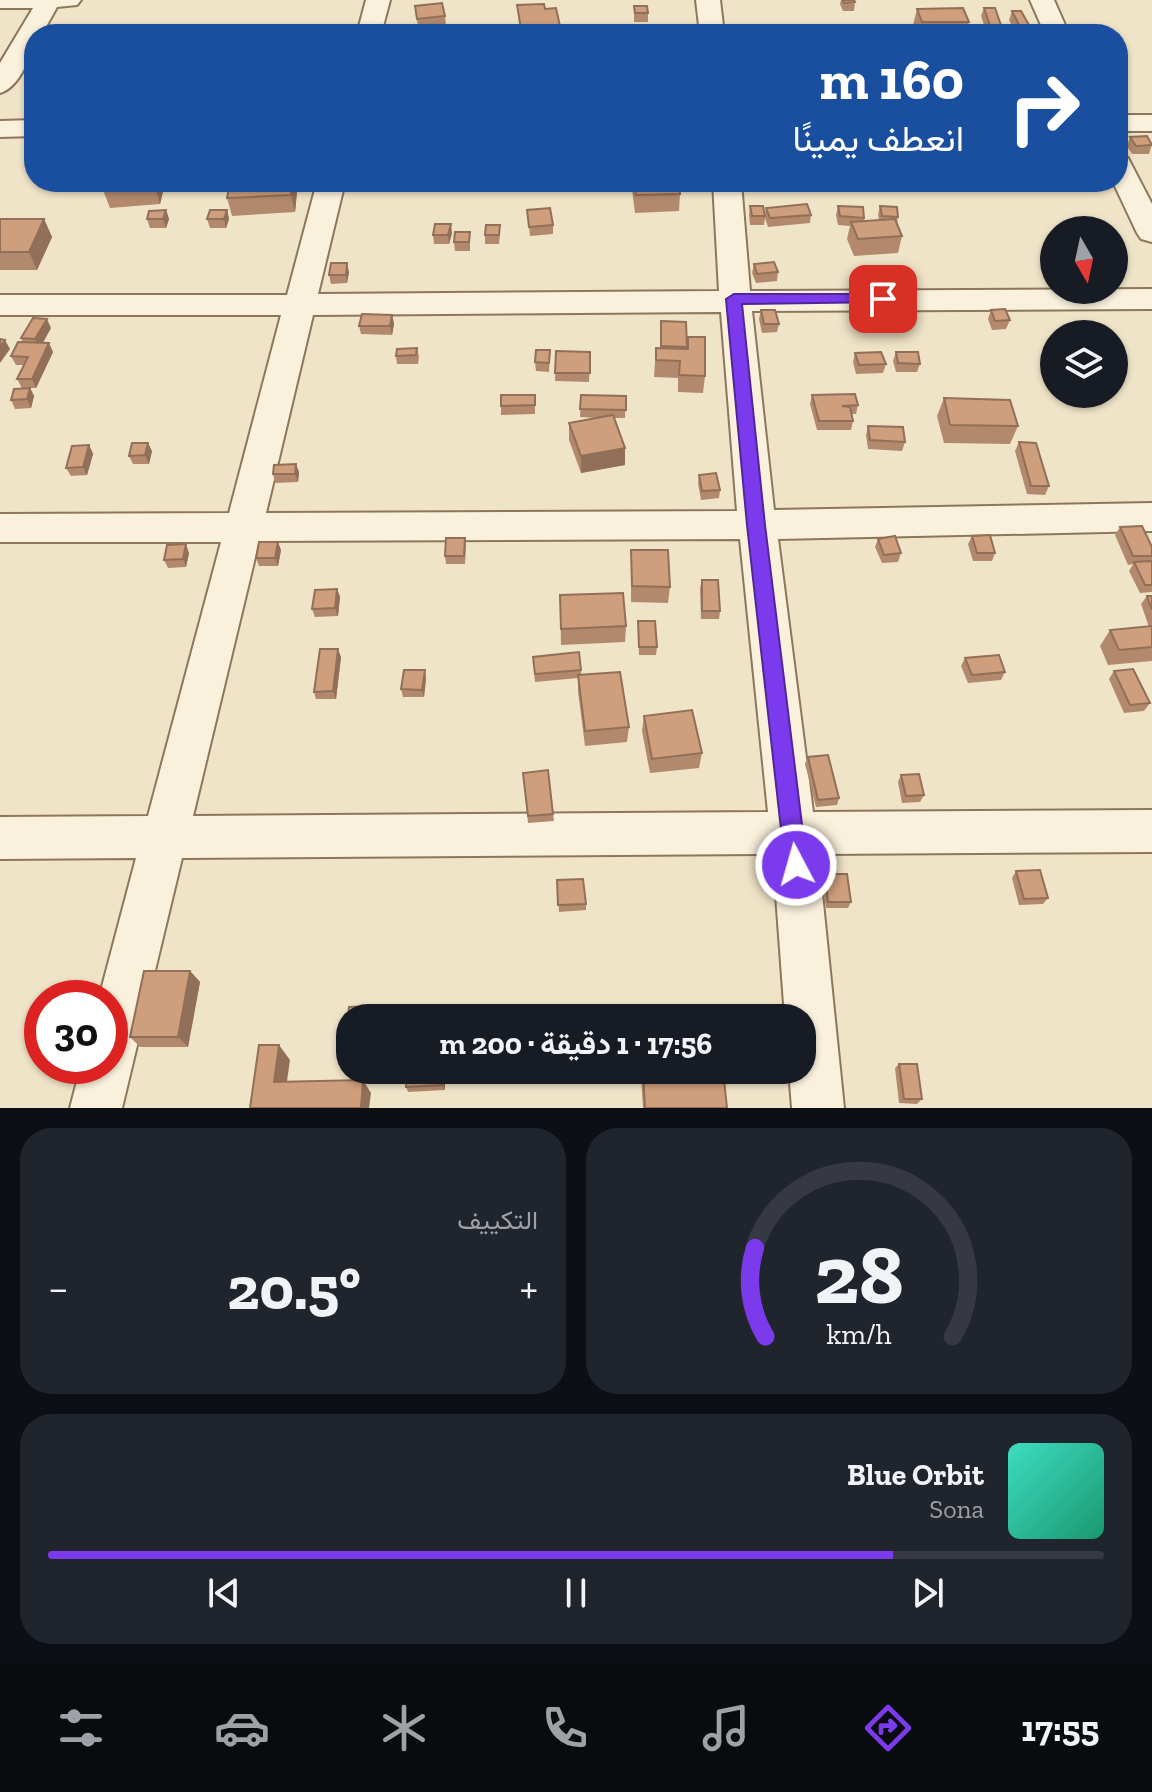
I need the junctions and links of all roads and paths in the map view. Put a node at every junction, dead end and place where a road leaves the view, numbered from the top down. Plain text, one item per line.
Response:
1 (49, 0) edge
2 (74, 0) edge
3 (378, 0) edge
4 (708, 0) edge
5 (1042, 0) edge
6 (0, 1) edge
7 (35, 24) edge
8 (372, 24) edge
9 (711, 24) edge
10 (1053, 24) edge
11 (24, 43) edge
12 (0, 85) edge
13 (1128, 123) edge
14 (1152, 123) edge
15 (24, 128) edge
16 (0, 129) edge
17 (1128, 184) edge
18 (328, 192) edge
19 (728, 192) edge
20 (1152, 233) edge
21 (734, 299) junction
22 (1152, 299) edge
23 (0, 305) edge
24 (299, 307) junction
25 (1152, 517) edge
26 (756, 525) junction
27 (0, 528) edge
28 (243, 529) junction
29 (1152, 831) edge
30 (793, 834) junction
31 (164, 836) junction
32 (0, 838) edge
33 (128, 981) edge
34 (102, 1084) edge
35 (96, 1108) edge
36 (818, 1108) edge

1 - 2 street
1 - 6 street
1 - 7 street
3 - 8 street
4 - 9 street
5 - 10 street
11 - 12 street
13 - 14 street
15 - 16 street
17 - 20 street
18 - 24 street
19 - 21 street
21 - 22 street
21 - 24 street
21 - 26 street
23 - 24 street
24 - 28 street
25 - 26 street
26 - 28 street
26 - 30 street
27 - 28 street
28 - 31 street
29 - 30 street
30 - 31 street
30 - 36 street
31 - 32 street
31 - 33 street
34 - 35 street

